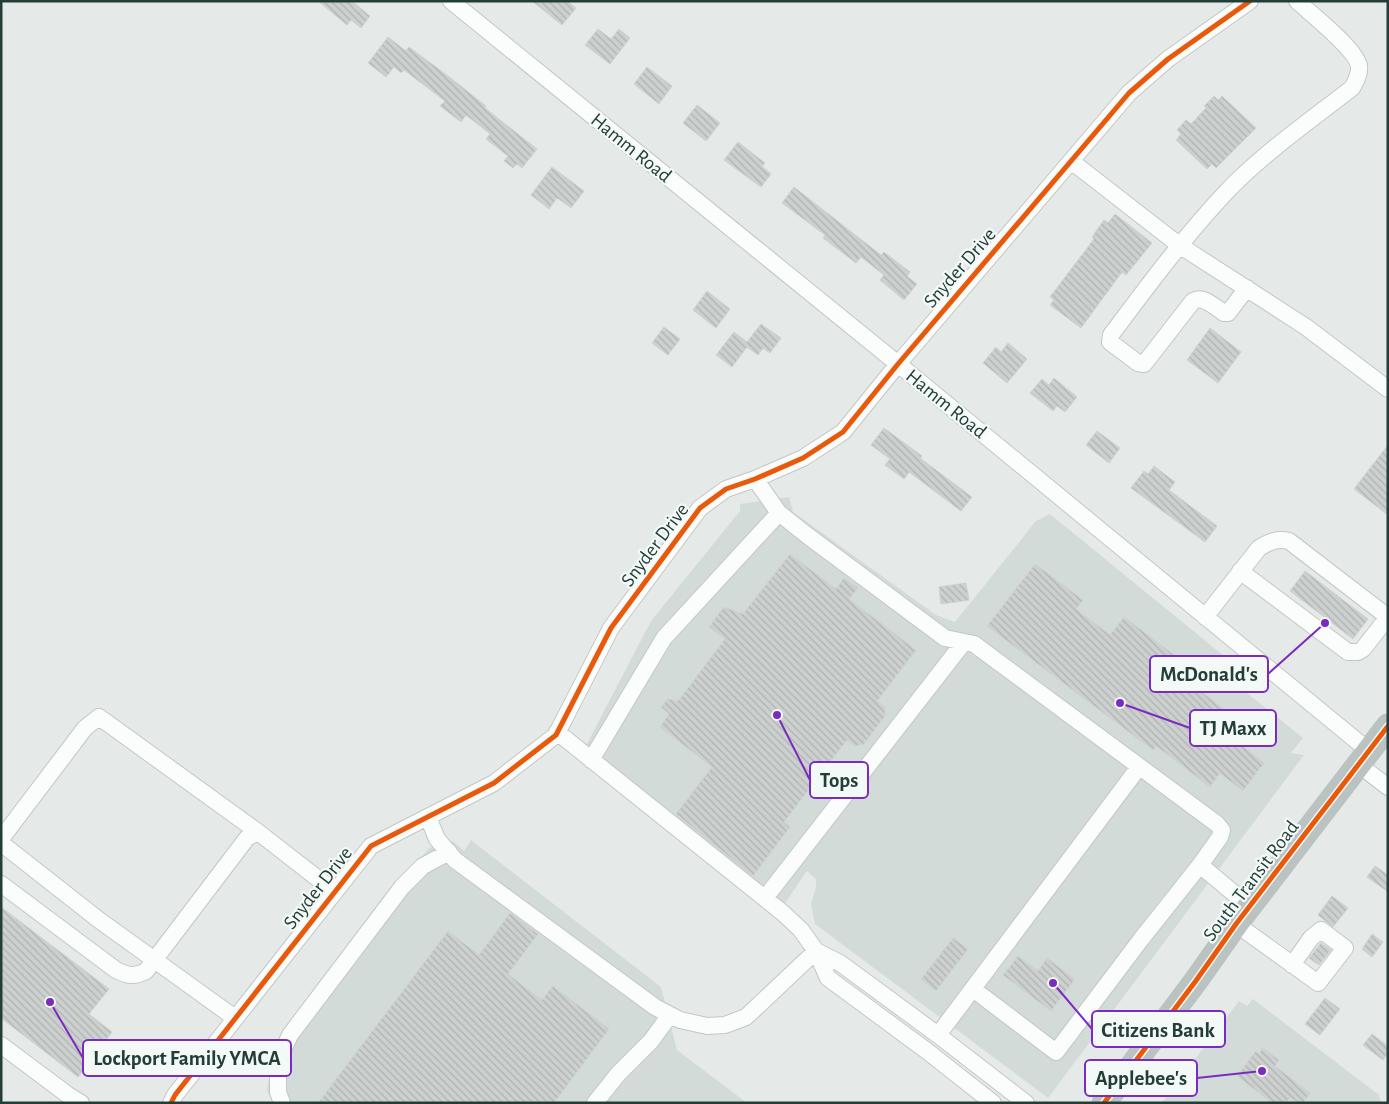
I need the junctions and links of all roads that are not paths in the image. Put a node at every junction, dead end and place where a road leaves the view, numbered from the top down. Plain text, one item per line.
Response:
1 (451, 1) edge
2 (1250, 1) edge
3 (1297, 1) edge
4 (1072, 161) junction
5 (1179, 245) junction
6 (1247, 288) junction
7 (898, 364) junction
8 (1388, 389) edge
9 (755, 479) junction
10 (779, 513) junction
11 (1240, 571) junction
12 (1205, 617) junction
13 (1388, 617) edge
14 (964, 642) junction
15 (1388, 726) edge
16 (557, 732) junction
17 (1364, 758) junction
18 (591, 760) junction
19 (1140, 767) junction
20 (1388, 787) edge
21 (428, 817) junction
22 (258, 832) junction
23 (1, 839) edge
24 (1, 843) edge
25 (448, 852) junction
26 (1200, 866) junction
27 (1, 884) edge
28 (335, 892) junction
29 (765, 898) junction
30 (1243, 915) junction
31 (816, 951) junction
32 (155, 960) junction
33 (1292, 965) dead end
34 (973, 989) junction
35 (670, 1015) junction
36 (235, 1018) junction
37 (938, 1035) junction
38 (1, 1045) edge
39 (81, 1103) edge
40 (171, 1103) edge
41 (282, 1103) edge
42 (595, 1103) edge
43 (993, 1103) edge
44 (1026, 1103) edge
45 (1104, 1103) edge

1 - 7 street, Hamm Road
2 - 4 street, Snyder Drive
3 - 5 street
4 - 5 street
4 - 7 street, Snyder Drive
5 - 6 street
5 - 6 street
6 - 8 street
7 - 9 street, Snyder Drive
7 - 12 street, Hamm Road
9 - 10 street
9 - 16 street, Snyder Drive
10 - 14 street
10 - 18 street
11 - 12 street
11 - 13 street
11 - 13 street
12 - 17 street, Hamm Road
14 - 19 street
14 - 29 street
15 - 17 highway, South Transit Road
16 - 18 street
16 - 21 street, Snyder Drive
17 - 20 street, Hamm Road
17 - 30 highway, South Transit Road
18 - 29 street
19 - 26 street
19 - 34 street
21 - 25 street
21 - 28 street, Snyder Drive
22 - 23 street
22 - 28 street
22 - 32 street
24 - 32 street
25 - 35 street
25 - 41 street
26 - 30 street
26 - 34 street
27 - 32 street
28 - 36 street, Snyder Drive
29 - 31 street
30 - 33 street
30 - 45 highway, South Transit Road
31 - 35 street
31 - 37 street
31 - 43 street
32 - 36 street
34 - 37 street
35 - 42 street
36 - 40 street, Snyder Drive
37 - 44 street
38 - 39 street

